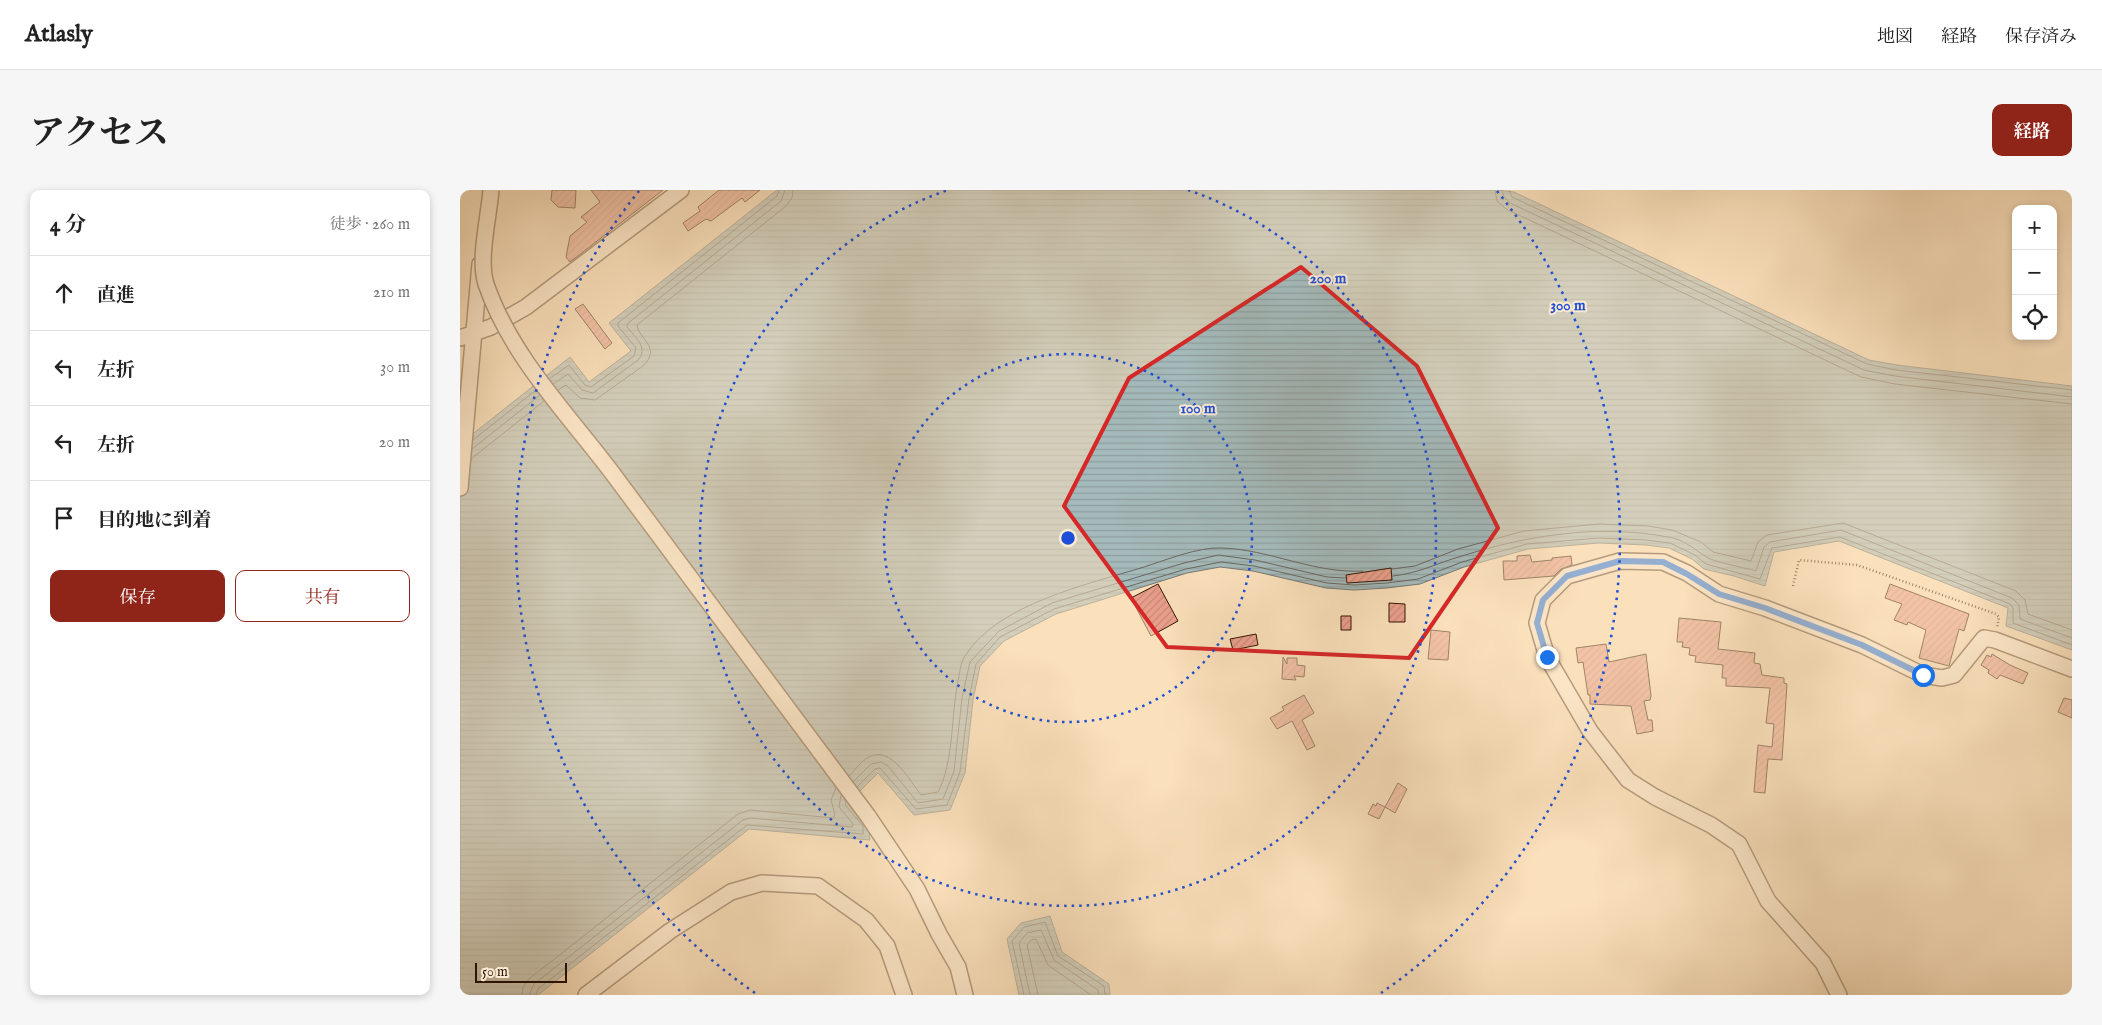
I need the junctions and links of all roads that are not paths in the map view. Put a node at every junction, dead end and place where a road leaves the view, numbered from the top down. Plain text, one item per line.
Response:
1 (486, 190) edge
2 (491, 190) edge
3 (681, 190) edge
4 (474, 331) junction
5 (460, 338) edge
6 (460, 488) edge
7 (2072, 669) edge
8 (586, 995) edge
9 (904, 995) edge
10 (965, 995) edge
11 (1839, 995) edge

1 - 4 street
2 - 10 street, bridge
3 - 4 street
4 - 5 street
4 - 6 street
7 - 11 street
8 - 9 street

